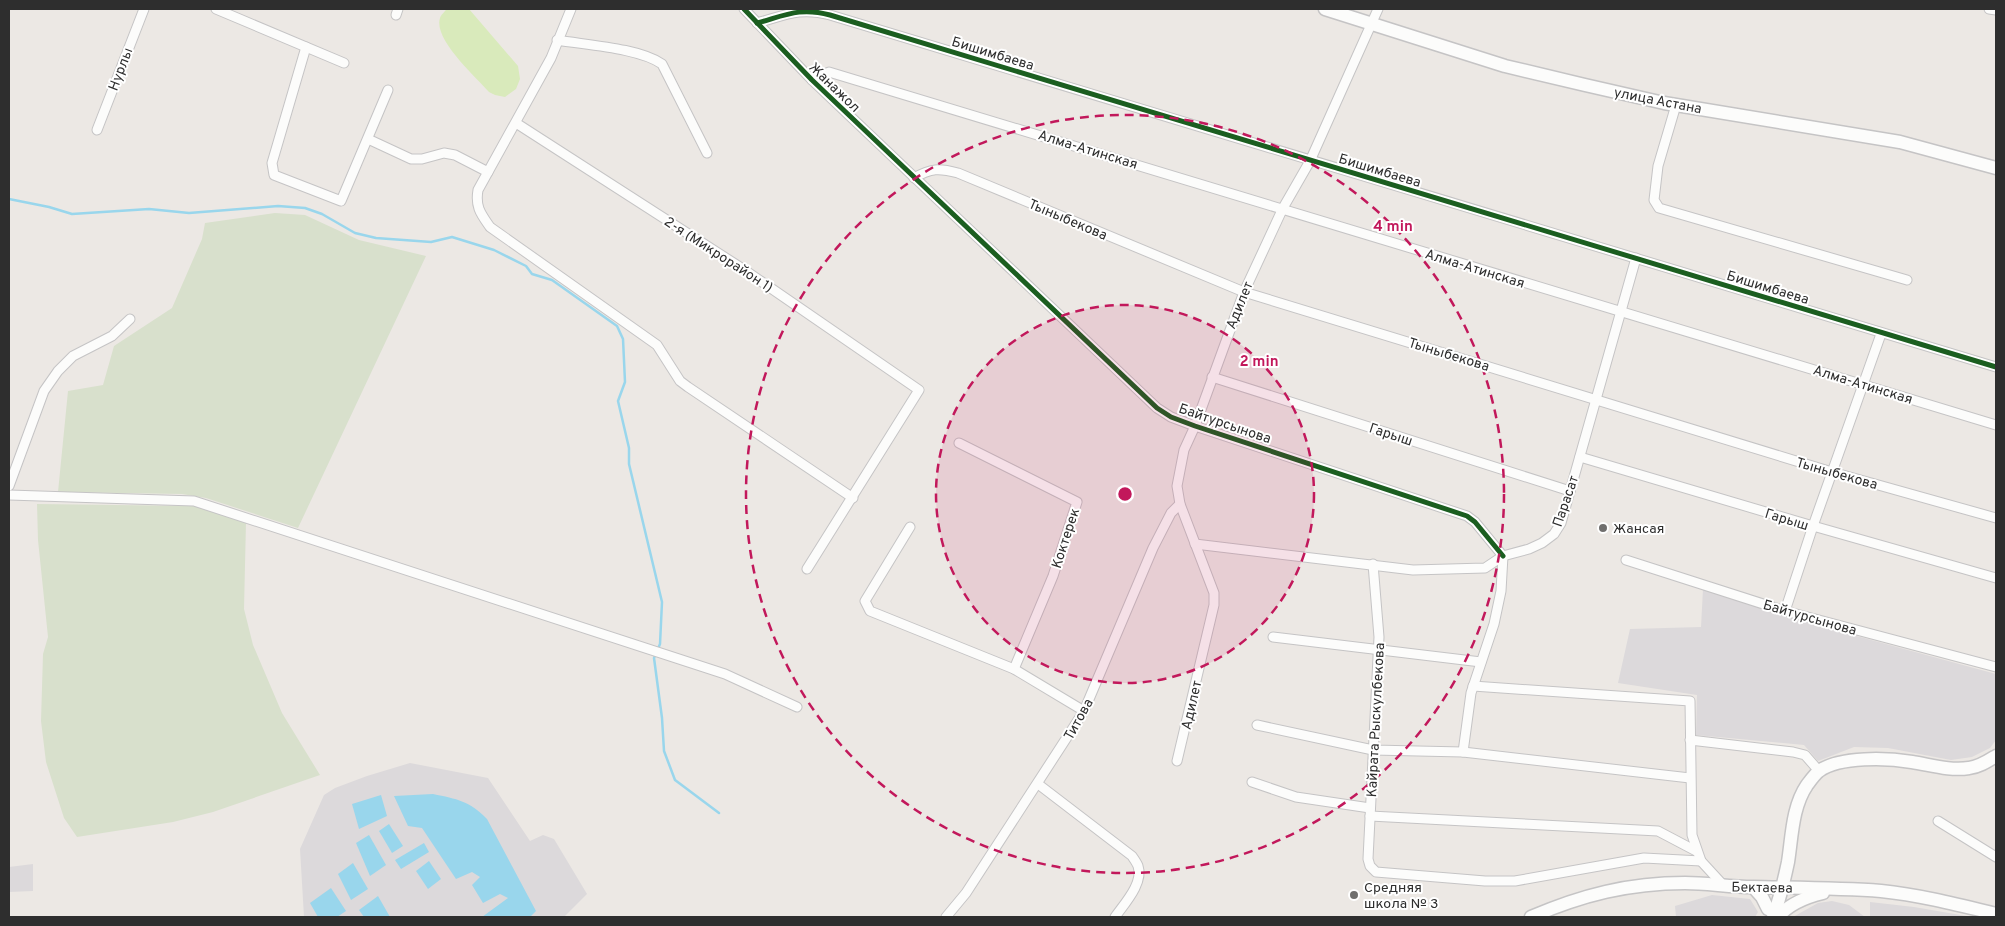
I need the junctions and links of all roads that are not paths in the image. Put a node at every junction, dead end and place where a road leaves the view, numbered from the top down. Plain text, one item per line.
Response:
1 (144, 9) edge
2 (216, 9) edge
3 (571, 9) edge
4 (744, 9) edge
5 (1325, 9) edge
6 (1378, 9) edge
7 (1989, 9) edge
8 (1996, 10) edge
9 (757, 23) junction
10 (1373, 24) junction
11 (557, 40) junction
12 (306, 47) junction
13 (344, 63) dead end
14 (812, 80) junction
15 (388, 90) dead end
16 (1676, 105) junction
17 (516, 123) junction
18 (97, 130) dead end
19 (368, 138) junction
20 (707, 153) dead end
21 (1310, 161) junction
22 (1996, 168) edge
23 (488, 172) junction
24 (914, 178) junction
25 (1283, 208) junction
26 (1636, 258) junction
27 (1907, 280) dead end
28 (1244, 292) junction
29 (1620, 313) junction
30 (130, 318) dead end
31 (1881, 334) junction
32 (1996, 367) edge
33 (1212, 377) junction
34 (1864, 384) junction
35 (1596, 399) junction
36 (1996, 425) edge
37 (1195, 426) junction
38 (959, 443) dead end
39 (1580, 457) junction
40 (1832, 472) junction
41 (9, 486) edge
42 (1570, 491) junction
43 (9, 495) edge
44 (853, 498) junction
45 (1180, 504) junction
46 (1996, 518) edge
47 (910, 526) dead end
48 (1813, 526) junction
49 (1196, 544) junction
50 (1503, 556) junction
51 (1626, 560) dead end
52 (1373, 564) junction
53 (807, 569) dead end
54 (1996, 578) edge
55 (1785, 611) junction
56 (1273, 637) dead end
57 (1378, 650) junction
58 (1480, 662) junction
59 (1996, 667) edge
60 (1014, 669) junction
61 (1473, 686) junction
62 (797, 707) dead end
63 (1084, 711) junction
64 (1257, 725) dead end
65 (1690, 740) junction
66 (1373, 750) junction
67 (1463, 752) junction
68 (1996, 756) edge
69 (1178, 762) dead end
70 (1819, 771) junction
71 (1690, 778) junction
72 (1252, 782) dead end
73 (1038, 784) junction
74 (1370, 812) junction
75 (1938, 821) dead end
76 (1696, 851) junction
77 (1996, 857) edge
78 (1701, 861) junction
79 (1724, 886) junction
80 (1783, 886) junction
81 (1754, 888) junction
82 (1839, 889) junction
83 (1768, 914) edge
84 (1996, 914) edge
85 (946, 917) edge
86 (1115, 917) edge
87 (1531, 917) edge
88 (1778, 917) edge

1 - 18 street, Нурлы
2 - 12 street
3 - 11 street
4 - 9 street, Жанажол
5 - 10 main road, улица Астана
6 - 10 street, Адилет
7 - 8 street
9 - 14 street, Жанажол
9 - 21 street, Бишимбаева
10 - 16 main road, улица Астана
10 - 21 street, Адилет
11 - 17 street
11 - 20 street
12 - 13 street
12 - 19 street
14 - 24 street, Жанажол
14 - 25 street, Алма-Атинская
15 - 19 street
16 - 22 main road, улица Астана
16 - 27 street
17 - 23 street
17 - 44 street, 2-я (Микрорайон 1)
19 - 23 street
21 - 25 street, Адилет
21 - 26 street, Бишимбаева
23 - 44 street
24 - 28 street, Тыныбекова
24 - 37 street, Байтурсынова
25 - 28 street, Адилет
25 - 29 street, Алма-Атинская
26 - 29 street, Парасат
26 - 31 street, Бишимбаева
28 - 33 street, Адилет
28 - 35 street, Тыныбекова
29 - 34 street, Алма-Атинская
29 - 35 street, Парасат
30 - 41 street
31 - 32 street, Бишимбаева
31 - 34 street
33 - 37 street, Адилет
33 - 42 street, Гарыш
34 - 36 street, Алма-Атинская
34 - 40 street
35 - 39 street, Парасат
35 - 40 street, Тыныбекова
37 - 45 street, Адилет
37 - 50 street, Байтурсынова
38 - 60 street, Коктерек
39 - 42 street, Парасат
39 - 48 street, Гарыш
40 - 46 street, Тыныбекова
40 - 48 street
42 - 50 street, Парасат
43 - 62 street
44 - 53 street
45 - 49 street, Адилет
45 - 63 street, Титова
47 - 60 street
48 - 54 street, Гарыш
48 - 55 street
49 - 52 street, Парасат
49 - 69 street, Адилет
50 - 52 street, Парасат
50 - 58 street
51 - 55 street, Байтурсынова
52 - 57 street, Кайрата Рыскулбекова
55 - 59 street, Байтурсынова
56 - 57 street
57 - 58 street
57 - 66 street, Кайрата Рыскулбекова
58 - 61 street
60 - 63 street
61 - 65 street
61 - 67 street
63 - 73 street, Титова
64 - 66 street
65 - 70 street
65 - 71 street
66 - 67 street
66 - 74 street, Кайрата Рыскулбекова
67 - 71 street
68 - 70 main road
70 - 80 main road
71 - 76 street
72 - 74 street
73 - 85 street, Титова
73 - 86 street
74 - 76 street
74 - 78 street, Кайрата Рыскулбекова
75 - 77 street
76 - 78 street
78 - 79 street
79 - 81 main road, Бектаева
79 - 87 main road, Бектаева
80 - 81 main road, Бектаева
80 - 82 main road, Бектаева
80 - 83 main road
81 - 83 main road
82 - 84 main road, Бектаева
82 - 88 main road

